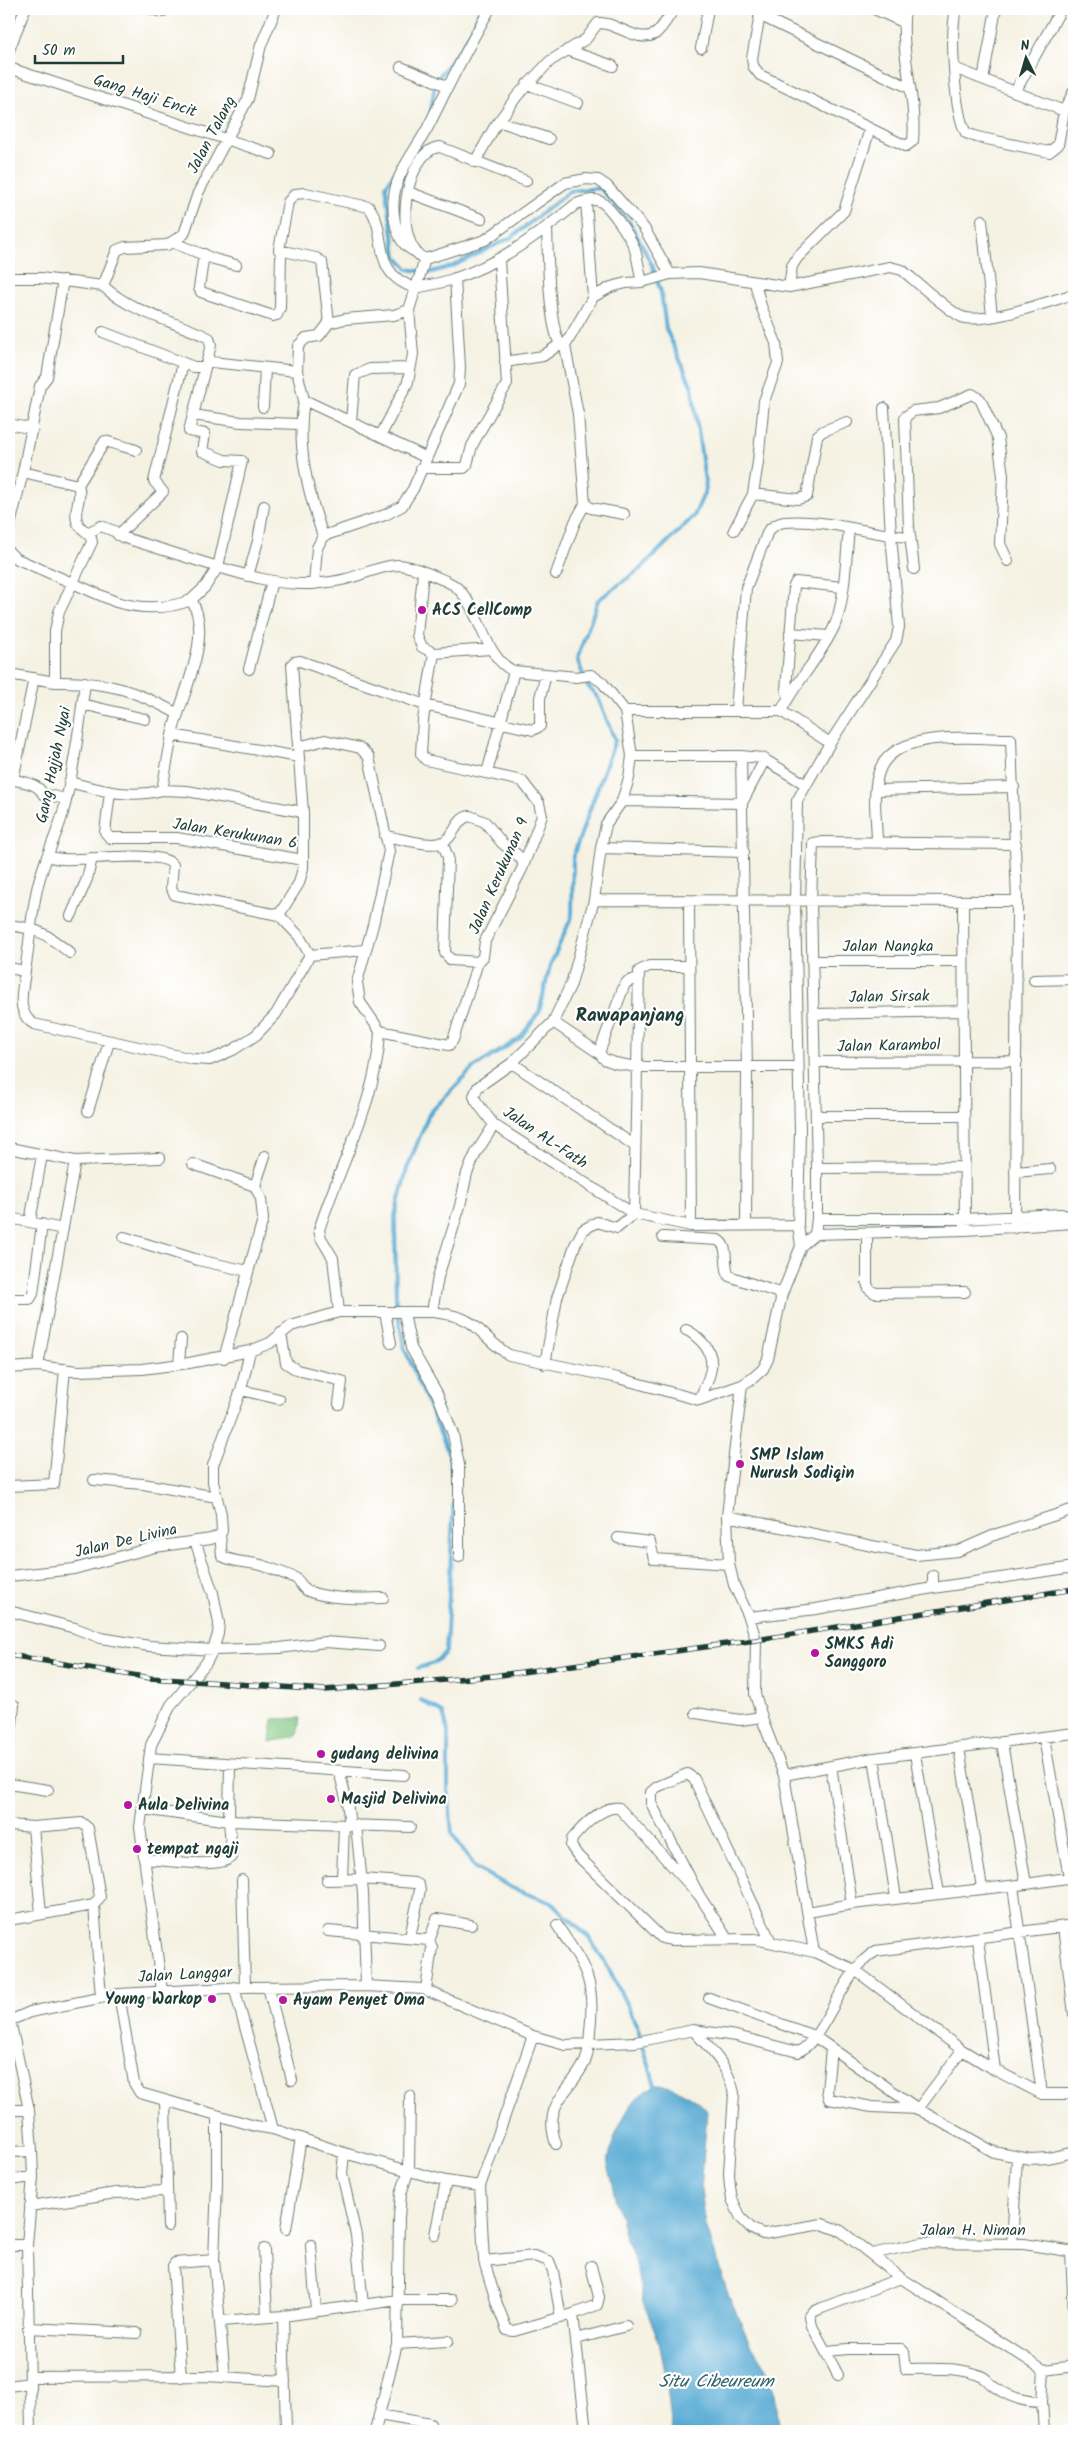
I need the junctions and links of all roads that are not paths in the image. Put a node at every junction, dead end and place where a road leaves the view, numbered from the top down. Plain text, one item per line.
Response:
1 (25, 9) edge
2 (151, 9) edge
3 (276, 9) edge
4 (365, 9) edge
5 (383, 9) edge
6 (490, 9) edge
7 (674, 9) edge
8 (708, 9) edge
9 (874, 9) edge
10 (905, 9) edge
11 (956, 9) edge
12 (996, 9) edge
13 (1061, 9) edge
14 (162, 12) dead end
15 (760, 12) edge
16 (903, 22) junction
17 (701, 48) dead end
18 (9, 50) edge
19 (567, 50) junction
20 (612, 66) dead end
21 (401, 67) dead end
22 (9, 68) edge
23 (954, 68) junction
24 (982, 79) junction
25 (527, 84) junction
26 (443, 85) junction
27 (910, 88) junction
28 (1074, 91) edge
29 (1015, 92) junction
30 (578, 104) dead end
31 (1064, 111) junction
32 (499, 121) junction
33 (870, 129) junction
34 (228, 138) junction
35 (549, 139) dead end
36 (271, 154) dead end
37 (475, 162) junction
38 (526, 181) dead end
39 (408, 192) junction
40 (586, 200) junction
41 (481, 219) dead end
42 (982, 220) dead end
43 (547, 227) junction
44 (174, 243) junction
45 (281, 252) junction
46 (416, 252) junction
47 (204, 254) junction
48 (499, 260) junction
49 (424, 263) junction
50 (236, 265) dead end
51 (668, 274) junction
52 (9, 278) edge
53 (455, 278) junction
54 (63, 280) junction
55 (646, 281) junction
56 (755, 283) junction
57 (103, 286) junction
58 (416, 286) junction
59 (789, 287) junction
60 (1074, 294) edge
61 (593, 297) junction
62 (409, 310) junction
63 (992, 316) junction
64 (329, 323) junction
65 (104, 332) dead end
66 (563, 345) junction
67 (505, 362) junction
68 (183, 363) junction
69 (206, 363) junction
70 (410, 368) junction
71 (265, 369) junction
72 (297, 371) junction
73 (304, 400) junction
74 (263, 404) dead end
75 (884, 408) dead end
76 (193, 415) junction
77 (351, 420) junction
78 (847, 422) dead end
79 (9, 424) edge
80 (300, 424) junction
81 (33, 429) junction
82 (381, 436) junction
83 (136, 450) dead end
84 (425, 457) junction
85 (421, 468) junction
86 (23, 472) junction
87 (78, 485) junction
88 (753, 494) junction
89 (584, 504) junction
90 (264, 506) dead end
91 (10, 514) edge
92 (624, 514) dead end
93 (9, 529) edge
94 (849, 529) junction
95 (734, 530) dead end
96 (88, 532) junction
97 (118, 535) junction
98 (323, 536) junction
99 (901, 536) junction
100 (9, 552) edge
101 (1008, 561) dead end
102 (218, 567) junction
103 (914, 569) dead end
104 (423, 573) junction
105 (556, 574) dead end
106 (248, 576) junction
107 (272, 581) junction
108 (74, 582) junction
109 (314, 584) junction
110 (842, 587) junction
111 (191, 600) junction
112 (790, 633) junction
113 (828, 636) junction
114 (491, 649) junction
115 (434, 653) junction
116 (250, 669) dead end
117 (514, 671) junction
118 (9, 674) edge
119 (546, 674) junction
120 (34, 678) junction
121 (54, 682) junction
122 (85, 682) junction
123 (789, 696) junction
124 (82, 704) junction
125 (426, 706) junction
126 (736, 710) junction
127 (625, 711) junction
128 (781, 711) junction
129 (178, 714) junction
130 (145, 719) dead end
131 (502, 722) junction
132 (172, 735) junction
133 (830, 743) junction
134 (299, 752) junction
135 (632, 756) junction
136 (741, 756) junction
137 (765, 759) junction
138 (487, 774) junction
139 (11, 779) edge
140 (69, 782) junction
141 (805, 784) junction
142 (1014, 788) junction
143 (162, 790) junction
144 (876, 790) junction
145 (110, 792) junction
146 (66, 799) junction
147 (622, 801) junction
148 (742, 803) junction
149 (303, 812) junction
150 (386, 836) junction
151 (442, 842) junction
152 (877, 843) junction
153 (1016, 844) junction
154 (601, 848) junction
155 (744, 852) junction
156 (47, 856) junction
157 (92, 858) junction
158 (303, 860) junction
159 (523, 864) junction
160 (594, 900) junction
161 (745, 901) junction
162 (964, 901) junction
163 (1017, 901) junction
164 (689, 902) junction
165 (803, 902) junction
166 (279, 915) junction
167 (71, 916) dead end
168 (9, 925) edge
169 (29, 928) junction
170 (365, 950) junction
171 (70, 953) dead end
172 (310, 955) junction
173 (814, 961) junction
174 (963, 961) junction
175 (478, 962) junction
176 (689, 966) junction
177 (9, 968) edge
178 (25, 971) junction
179 (638, 978) junction
180 (1074, 979) edge
181 (1034, 980) dead end
182 (964, 1011) junction
183 (814, 1014) junction
184 (553, 1022) junction
185 (380, 1031) junction
186 (108, 1042) junction
187 (599, 1052) junction
188 (963, 1060) junction
189 (1018, 1061) junction
190 (815, 1062) junction
191 (512, 1063) junction
192 (691, 1066) junction
193 (747, 1066) junction
194 (636, 1067) junction
195 (797, 1067) junction
196 (88, 1112) dead end
197 (816, 1116) junction
198 (964, 1116) junction
199 (494, 1125) junction
200 (816, 1128) junction
201 (800, 1130) junction
202 (635, 1146) junction
203 (9, 1148) edge
204 (42, 1155) junction
205 (265, 1156) dead end
206 (160, 1158) dead end
207 (75, 1161) junction
208 (193, 1164) dead end
209 (964, 1167) junction
210 (817, 1168) junction
211 (1050, 1169) dead end
212 (1015, 1172) junction
213 (255, 1186) junction
214 (634, 1214) junction
215 (1015, 1217) junction
216 (10, 1218) edge
217 (818, 1219) junction
218 (964, 1219) junction
219 (30, 1222) junction
220 (1074, 1223) edge
221 (42, 1224) junction
222 (798, 1225) junction
223 (63, 1226) junction
224 (691, 1226) junction
225 (746, 1226) junction
226 (1015, 1228) junction
227 (964, 1230) junction
228 (867, 1233) junction
229 (815, 1234) junction
230 (124, 1237) dead end
231 (663, 1237) dead end
232 (800, 1246) junction
233 (248, 1272) junction
234 (965, 1292) dead end
235 (782, 1294) junction
236 (9, 1303) edge
237 (339, 1312) junction
238 (432, 1312) junction
239 (396, 1313) junction
240 (686, 1330) dead end
241 (281, 1333) junction
242 (181, 1339) dead end
243 (391, 1343) dead end
244 (250, 1352) junction
245 (224, 1358) junction
246 (179, 1364) junction
247 (545, 1364) junction
248 (38, 1366) junction
249 (9, 1368) edge
250 (65, 1369) junction
251 (742, 1384) junction
252 (241, 1390) junction
253 (279, 1399) dead end
254 (699, 1400) junction
255 (339, 1404) dead end
256 (94, 1480) dead end
257 (9, 1486) edge
258 (217, 1497) junction
259 (1074, 1510) edge
260 (727, 1516) junction
261 (220, 1535) junction
262 (618, 1538) dead end
263 (195, 1541) junction
264 (459, 1557) dead end
265 (729, 1564) junction
266 (1074, 1567) edge
267 (9, 1576) edge
268 (933, 1576) dead end
269 (933, 1588) junction
270 (383, 1598) dead end
271 (9, 1611) edge
272 (749, 1617) junction
273 (379, 1646) dead end
274 (213, 1650) junction
275 (15, 1705) edge
276 (696, 1713) dead end
277 (762, 1717) junction
278 (1074, 1733) edge
279 (1044, 1738) junction
280 (10, 1740) dead end
281 (1002, 1743) junction
282 (959, 1748) junction
283 (915, 1754) junction
284 (149, 1758) junction
285 (874, 1758) junction
286 (230, 1764) junction
287 (831, 1766) junction
288 (339, 1771) junction
289 (784, 1774) junction
290 (404, 1775) dead end
291 (9, 1784) edge
292 (48, 1790) dead end
293 (142, 1809) junction
294 (229, 1821) junction
295 (9, 1825) edge
296 (350, 1825) junction
297 (33, 1827) junction
298 (410, 1827) dead end
299 (144, 1860) junction
300 (1071, 1877) edge
301 (362, 1879) junction
302 (242, 1880) dead end
303 (327, 1880) dead end
304 (342, 1880) junction
305 (1026, 1884) junction
306 (1013, 1886) junction
307 (982, 1888) junction
308 (939, 1893) junction
309 (699, 1895) junction
310 (896, 1898) junction
311 (852, 1904) junction
312 (94, 1905) junction
313 (808, 1912) junction
314 (41, 1914) junction
315 (9, 1920) edge
316 (471, 1925) dead end
317 (557, 1925) dead end
318 (1074, 1925) edge
319 (1063, 1927) junction
320 (328, 1931) dead end
321 (1021, 1933) junction
322 (365, 1934) junction
323 (410, 1937) junction
324 (978, 1939) junction
325 (728, 1940) junction
326 (428, 1941) junction
327 (771, 1942) junction
328 (814, 1952) junction
329 (855, 1970) junction
330 (366, 1986) junction
331 (234, 1987) junction
332 (245, 1987) junction
333 (268, 1987) junction
334 (426, 1990) junction
335 (162, 1991) junction
336 (119, 1994) junction
337 (100, 1997) junction
338 (709, 1998) dead end
339 (1074, 2014) edge
340 (9, 2020) edge
341 (693, 2030) junction
342 (533, 2036) junction
343 (814, 2036) junction
344 (588, 2045) junction
345 (832, 2048) junction
346 (962, 2050) junction
347 (995, 2070) junction
348 (292, 2080) dead end
349 (1042, 2094) junction
350 (1074, 2094) edge
351 (410, 2096) dead end
352 (164, 2101) junction
353 (918, 2108) junction
354 (9, 2110) edge
355 (29, 2110) junction
356 (217, 2115) junction
357 (273, 2129) junction
358 (301, 2138) junction
359 (556, 2144) dead end
360 (32, 2151) junction
361 (9, 2152) edge
362 (1074, 2152) edge
363 (344, 2153) junction
364 (1017, 2158) junction
365 (409, 2170) junction
366 (33, 2178) junction
367 (9, 2180) edge
368 (446, 2181) junction
369 (480, 2186) junction
370 (166, 2191) junction
371 (30, 2206) junction
372 (168, 2226) dead end
373 (286, 2229) dead end
374 (435, 2235) dead end
375 (1012, 2244) junction
376 (9, 2245) edge
377 (27, 2245) junction
378 (311, 2245) dead end
379 (264, 2249) dead end
380 (1073, 2252) edge
381 (872, 2254) junction
382 (214, 2260) junction
383 (484, 2261) junction
384 (592, 2266) dead end
385 (901, 2278) junction
386 (398, 2300) junction
387 (452, 2300) dead end
388 (364, 2305) junction
389 (316, 2311) junction
390 (573, 2314) junction
391 (1074, 2315) edge
392 (283, 2316) junction
393 (267, 2317) junction
394 (561, 2318) junction
395 (221, 2322) junction
396 (626, 2326) dead end
397 (28, 2328) junction
398 (137, 2333) dead end
399 (576, 2339) junction
400 (448, 2341) dead end
401 (397, 2344) junction
402 (827, 2351) junction
403 (1074, 2366) edge
404 (1044, 2370) junction
405 (838, 2375) dead end
406 (181, 2376) junction
407 (225, 2377) junction
408 (30, 2380) junction
409 (285, 2381) junction
410 (9, 2386) edge
411 (1042, 2402) junction
412 (379, 2415) junction
413 (430, 2424) dead end
414 (31, 2431) edge
415 (286, 2431) edge
416 (375, 2431) edge
417 (586, 2431) edge
418 (1044, 2431) edge

1 - 18 street
2 - 14 street
3 - 34 street, Jalan Talang
4 - 5 street
6 - 26 street
7 - 19 street
8 - 17 street
9 - 16 street
10 - 16 street
11 - 23 street
12 - 24 street
13 - 29 street
15 - 27 street
15 - 33 street
16 - 27 street
19 - 20 street
19 - 25 street
21 - 26 street
22 - 34 street, Gang Haji Encit
23 - 24 street
23 - 31 street
24 - 29 street
25 - 30 street
25 - 32 street
26 - 46 street
27 - 33 street
28 - 31 street
29 - 31 street
32 - 35 street
32 - 37 street
33 - 59 street
34 - 36 street, Gang Haji Encit
34 - 44 street, Jalan Talang
37 - 38 street
37 - 39 street
39 - 41 street
39 - 46 street
40 - 43 street
40 - 55 street
40 - 61 street
42 - 63 street
43 - 48 street
43 - 66 street
44 - 47 street
44 - 57 street
45 - 47 street
45 - 58 street
45 - 64 street
46 - 49 street
47 - 50 street
48 - 53 street
48 - 67 street
49 - 51 street
49 - 58 street
51 - 55 street
51 - 56 street
52 - 54 street
53 - 58 street
53 - 84 street
54 - 57 street
54 - 81 street
55 - 61 street
56 - 59 street
56 - 88 street
57 - 69 street
58 - 62 street
59 - 63 street
60 - 63 street
61 - 66 street
62 - 64 street
62 - 70 street
64 - 72 street
65 - 68 street
66 - 67 street
66 - 89 street
67 - 85 street
68 - 69 street
68 - 97 street
69 - 71 street
69 - 76 street
70 - 77 street
70 - 82 street
71 - 72 street
71 - 74 street
72 - 73 street
73 - 77 street
73 - 80 street
75 - 99 street
76 - 80 street
76 - 102 street
77 - 82 street
78 - 88 street
79 - 81 street
80 - 98 street
81 - 86 street
82 - 84 street
83 - 87 street
84 - 85 street
85 - 98 street
86 - 87 street
86 - 91 street
87 - 96 street
88 - 95 street
89 - 92 street
89 - 105 street
90 - 106 street
91 - 93 street
94 - 99 street
94 - 110 street
94 - 126 street
96 - 97 street
96 - 108 street
97 - 102 street
98 - 109 street
99 - 101 street
99 - 103 street
99 - 133 street
100 - 108 street
102 - 106 street
102 - 111 street
104 - 109 street
104 - 114 street
104 - 115 street
106 - 107 street
107 - 109 street
107 - 116 street
108 - 111 street
108 - 121 street
110 - 112 street
110 - 113 street
111 - 129 street
112 - 113 street
112 - 123 street
113 - 123 street
114 - 115 street
114 - 117 street
115 - 125 street
117 - 119 street
117 - 131 street
118 - 120 street
119 - 127 street
119 - 131 street
120 - 121 street
120 - 139 street
121 - 122 street
122 - 124 street, Gang Hajjah Nyai
122 - 129 street
123 - 128 street
124 - 130 street
124 - 140 street, Gang Hajjah Nyai
125 - 131 street
125 - 134 street
125 - 138 street, Jalan Kerukunan 9
126 - 127 street
126 - 128 street
127 - 135 street, Jalan AL-Fath
128 - 133 street
129 - 132 street
131 - 138 street
132 - 134 street
132 - 143 street
133 - 141 street
134 - 149 street
134 - 150 street
135 - 136 street
135 - 147 street, Jalan AL-Fath
136 - 137 street
136 - 148 street
137 - 141 street
137 - 148 street
138 - 159 street, Jalan Kerukunan 9
139 - 146 street
140 - 145 street
140 - 146 street, Gang Hajjah Nyai
141 - 165 street
142 - 144 street
142 - 144 street
142 - 153 street
143 - 145 street
143 - 149 street
144 - 152 street
145 - 158 street, Jalan Kerukunan 6
146 - 156 street, Gang Hajjah Nyai
147 - 148 street
147 - 154 street, Jalan AL-Fath
148 - 155 street
149 - 158 street
150 - 151 street
150 - 170 street
151 - 159 street
151 - 175 street, Jalan Kerukunan 9
152 - 153 street
152 - 165 street
153 - 163 street
154 - 155 street
154 - 160 street, Jalan AL-Fath
155 - 161 street
156 - 157 street
156 - 169 street, Gang Hajjah Nyai
157 - 166 street
157 - 167 street
158 - 166 street
159 - 175 street, Jalan Kerukunan 9
160 - 164 street
160 - 184 street, Jalan AL-Fath
161 - 164 street
161 - 165 street
161 - 193 street
162 - 163 street
162 - 165 street
162 - 174 street
163 - 189 street
164 - 176 street
165 - 173 street
165 - 195 street
166 - 172 street
168 - 169 street
169 - 171 street
169 - 178 street, Gang Hajjah Nyai
170 - 172 street
170 - 185 street
172 - 186 street
173 - 174 street, Jalan Nangka
173 - 183 street
174 - 182 street
175 - 185 street
176 - 179 street
176 - 192 street
177 - 178 street
178 - 186 street, Gang Hajjah Nyai
179 - 187 street
179 - 194 street
180 - 181 street
182 - 183 street, Jalan Sirsak
182 - 188 street
183 - 190 street
184 - 187 street
184 - 191 street, Jalan AL-Fath
185 - 237 street
186 - 196 street
187 - 194 street
188 - 189 street, Jalan Karambol
188 - 190 street, Jalan Karambol
188 - 198 street
189 - 212 street
190 - 197 street
191 - 199 street, Jalan AL-Fath
191 - 202 street
192 - 193 street
192 - 194 street
192 - 224 street
193 - 195 street
193 - 225 street
194 - 202 street
195 - 201 street
197 - 198 street
197 - 200 street
198 - 209 street
199 - 214 street, Jalan AL-Fath
199 - 238 street
200 - 201 street
200 - 210 street
201 - 222 street
202 - 214 street
203 - 204 street
204 - 207 street
204 - 219 street
205 - 213 street
206 - 207 street
207 - 223 street
208 - 213 street
209 - 210 street
209 - 218 street
210 - 217 street
211 - 212 street
212 - 215 street
213 - 233 street
214 - 224 street, Jalan AL-Fath
214 - 247 street
215 - 218 street
215 - 220 street
215 - 226 street
216 - 219 street
217 - 218 street
217 - 229 street
218 - 227 street
219 - 221 street
220 - 226 street
221 - 223 street
221 - 236 street
222 - 225 street, Jalan AL-Fath
222 - 232 street
223 - 248 street
224 - 225 street, Jalan AL-Fath
226 - 227 street
227 - 228 street
228 - 229 street
228 - 234 street
229 - 232 street
230 - 233 street
231 - 235 street
232 - 235 street
233 - 245 street
235 - 251 street
237 - 239 street
237 - 241 street
238 - 239 street
238 - 247 street
239 - 243 street
239 - 264 street
240 - 254 street
241 - 244 street
241 - 255 street
242 - 246 street
244 - 245 street
244 - 252 street
245 - 246 street
246 - 250 street
247 - 254 street
248 - 249 street
248 - 250 street
250 - 257 street
251 - 254 street
251 - 260 street
252 - 253 street
252 - 258 street
256 - 258 street
258 - 261 street
259 - 260 street
260 - 265 street
261 - 263 street
261 - 270 street
262 - 265 street
263 - 267 street, Jalan De Livina
263 - 274 street, Jalan De Livina
265 - 272 street
266 - 269 street
268 - 269 street
269 - 272 street
271 - 274 street
272 - 277 street
273 - 274 street
274 - 284 street, Jalan De Livina
275 - 280 street
276 - 277 street
277 - 289 street
278 - 279 street
279 - 281 street
279 - 300 street
281 - 282 street
281 - 305 street
282 - 283 street
282 - 307 street
283 - 285 street
283 - 308 street
284 - 286 street
284 - 293 street, Jalan De Livina
285 - 287 street
285 - 310 street
286 - 288 street
286 - 294 street
287 - 289 street
287 - 311 street
288 - 290 street
288 - 296 street
289 - 313 street
291 - 292 street
293 - 294 street
293 - 299 street, Jalan De Livina
294 - 296 street
294 - 299 street
295 - 297 street
296 - 298 street
296 - 301 street
296 - 304 street
297 - 312 street
297 - 314 street
299 - 335 street, Jalan De Livina
300 - 305 street
301 - 304 street
301 - 322 street
301 - 323 street
302 - 332 street
303 - 304 street
305 - 306 street
306 - 307 street
306 - 321 street
307 - 308 street
308 - 310 street
309 - 325 street
309 - 325 street
309 - 327 street
310 - 311 street
311 - 313 street
312 - 314 street
312 - 337 street
313 - 328 street
314 - 315 street
316 - 326 street
317 - 344 street
318 - 319 street, Jalan Langgar
319 - 321 street, Jalan Langgar
319 - 339 street
320 - 322 street
321 - 324 street, Jalan Langgar
321 - 349 street
322 - 323 street
322 - 330 street
323 - 326 street
324 - 329 street, Jalan Langgar
324 - 347 street
325 - 327 street
326 - 334 street
327 - 328 street
328 - 329 street
329 - 343 street, Jalan Langgar
329 - 346 street
330 - 333 street, Jalan Langgar
330 - 334 street, Jalan Langgar
331 - 332 street, Jalan Langgar
331 - 335 street, Jalan Langgar
331 - 357 street
332 - 333 street, Jalan Langgar
333 - 348 street
334 - 342 street, Jalan Langgar
335 - 336 street, Jalan Langgar
336 - 337 street, Jalan Langgar
336 - 352 street
337 - 340 street, Jalan Langgar
338 - 343 street
340 - 355 street
341 - 343 street, Jalan Langgar
341 - 344 street, Jalan Langgar
341 - 381 street
342 - 344 street, Jalan Langgar
342 - 369 street
343 - 345 street
344 - 359 street
345 - 353 street
345 - 353 street
346 - 347 street
346 - 353 street
347 - 349 street
349 - 350 street
351 - 365 street
352 - 356 street
352 - 370 street
353 - 364 street
354 - 355 street
355 - 360 street
356 - 357 street
356 - 382 street
357 - 358 street
358 - 363 street
358 - 373 street
360 - 361 street
360 - 366 street
362 - 364 street
363 - 365 street
363 - 388 street
364 - 375 street
365 - 368 street
365 - 386 street
366 - 367 street
366 - 371 street
368 - 369 street
368 - 374 street
369 - 383 street
370 - 371 street
370 - 372 street
371 - 377 street
375 - 380 street, Jalan H. Niman
375 - 381 street, Jalan H. Niman
376 - 377 street
377 - 397 street
378 - 389 street
379 - 393 street
380 - 391 street
381 - 385 street
382 - 395 street
382 - 406 street
383 - 394 street
383 - 394 street
384 - 390 street
385 - 402 street
385 - 404 street
386 - 387 street
386 - 388 street
386 - 401 street
388 - 389 street
389 - 392 street
390 - 394 street
390 - 399 street
392 - 393 street
392 - 409 street
393 - 395 street
395 - 407 street
396 - 399 street
397 - 398 street
397 - 408 street
399 - 417 street
400 - 401 street
401 - 412 street
402 - 405 street
402 - 411 street
403 - 404 street
404 - 411 street
406 - 407 street
406 - 408 street
407 - 409 street
408 - 410 street
408 - 414 street
409 - 415 street
411 - 418 street
412 - 413 street
412 - 416 street

